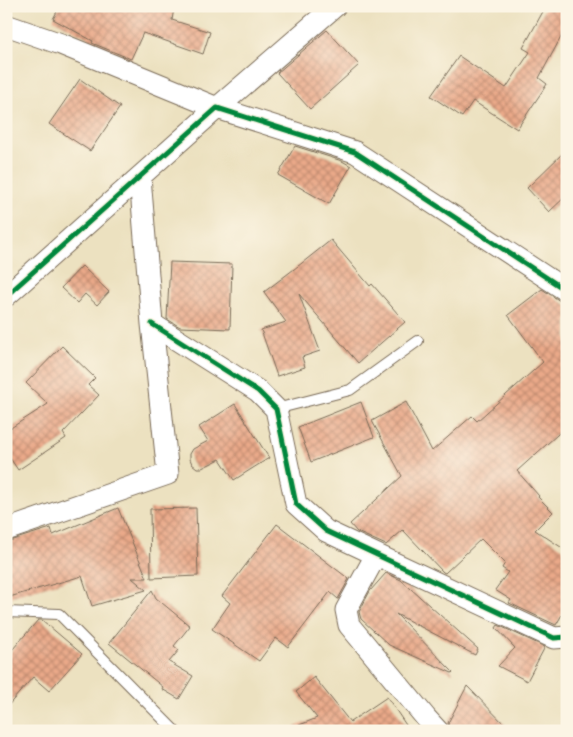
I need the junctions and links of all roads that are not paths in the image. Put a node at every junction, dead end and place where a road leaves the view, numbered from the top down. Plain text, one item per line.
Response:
1 (334, 6) edge
2 (6, 24) edge
3 (217, 108) junction
4 (140, 178) junction
5 (567, 291) edge
6 (6, 296) edge
7 (152, 324) junction
8 (418, 342) dead end
9 (276, 410) junction
10 (6, 530) edge
11 (376, 555) junction
12 (6, 612) edge
13 (567, 637) edge
14 (175, 731) edge
15 (438, 731) edge

1 - 3 street
2 - 3 street
3 - 4 street
3 - 5 street
4 - 6 street
4 - 7 street
7 - 9 street
7 - 10 street
8 - 9 lane
9 - 11 street
11 - 13 street
11 - 15 street
12 - 14 lane

